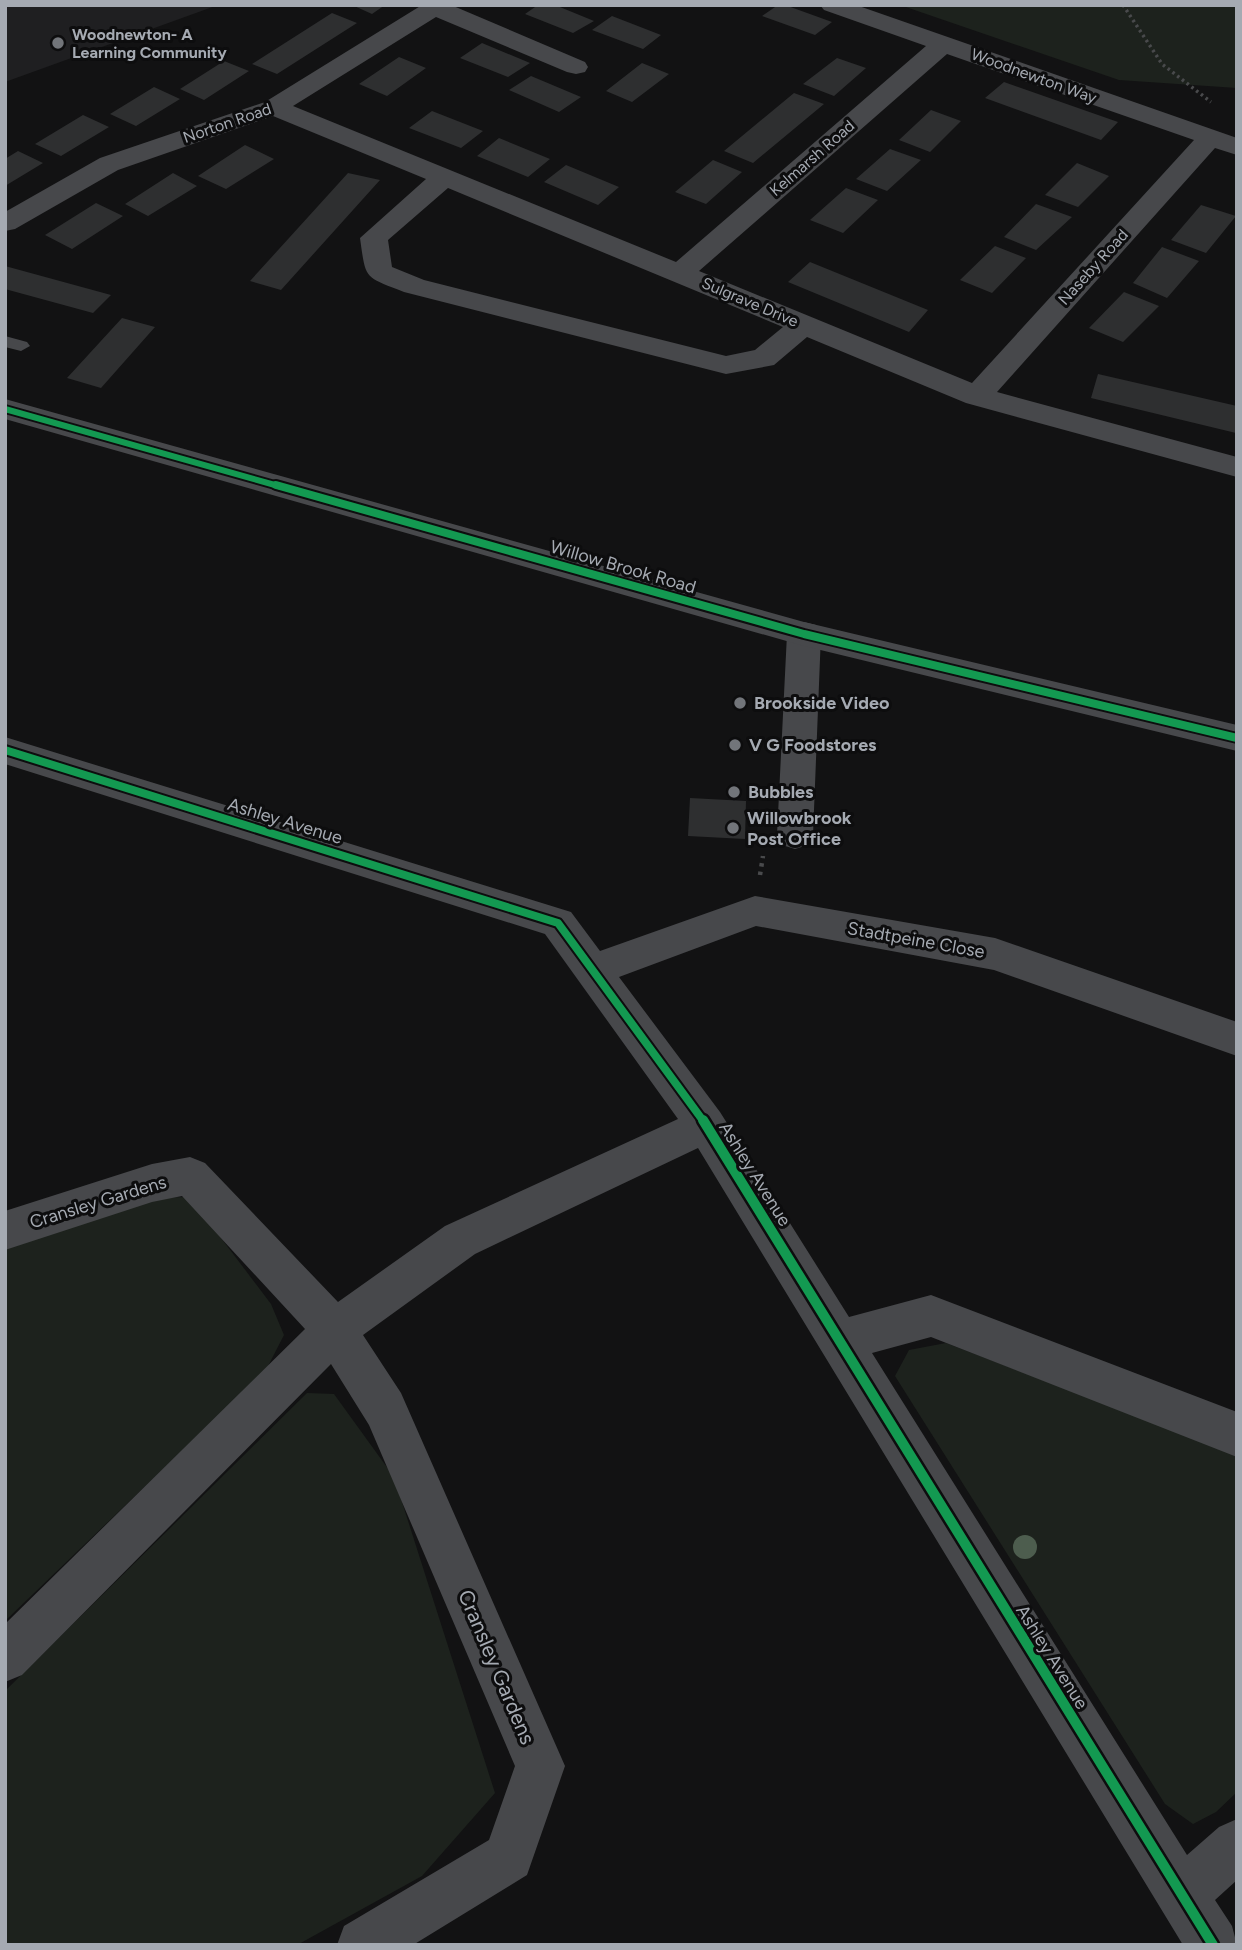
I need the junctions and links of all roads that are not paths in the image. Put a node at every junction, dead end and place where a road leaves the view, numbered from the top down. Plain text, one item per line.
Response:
1 (832, 5) edge
2 (437, 7) edge
3 (943, 44) junction
4 (576, 67) dead end
5 (274, 107) junction
6 (1209, 138) junction
7 (1237, 147) edge
8 (445, 177) junction
9 (5, 223) edge
10 (681, 272) junction
11 (803, 325) junction
12 (977, 396) junction
13 (6, 410) edge
14 (1237, 467) edge
15 (804, 634) junction
16 (1237, 738) edge
17 (5, 750) edge
18 (795, 835) road end
19 (593, 970) junction
20 (1237, 1040) edge
21 (706, 1125) junction
22 (5, 1231) edge
23 (335, 1330) junction
24 (838, 1341) junction
25 (1237, 1435) edge
26 (5, 1658) edge
27 (1237, 1845) edge
28 (1181, 1896) junction
29 (363, 1945) edge
30 (1213, 1945) edge

1 - 3 street, Woodnewton Way
2 - 4 street
2 - 5 street, Norton Road
3 - 6 street, Woodnewton Way
3 - 10 street, Kelmarsh Road
5 - 8 street, Sulgrave Drive
5 - 9 street, Norton Road
6 - 7 street, Woodnewton Way
6 - 12 street, Naseby Road
8 - 10 street, Sulgrave Drive
8 - 11 street
10 - 11 street, Sulgrave Drive
11 - 12 street, Sulgrave Drive
12 - 14 street, Sulgrave Drive
13 - 15 street, Willow Brook Road
15 - 16 street, Willow Brook Road
15 - 18 street
17 - 19 street, Ashley Avenue
19 - 20 street, Stadtpeine Close
19 - 21 street, Ashley Avenue
21 - 23 street
21 - 24 street, Ashley Avenue
22 - 23 street, Cransley Gardens
23 - 26 street
23 - 29 street, Cransley Gardens
24 - 25 street
24 - 28 street, Ashley Avenue
27 - 28 street
28 - 30 street, Ashley Avenue

